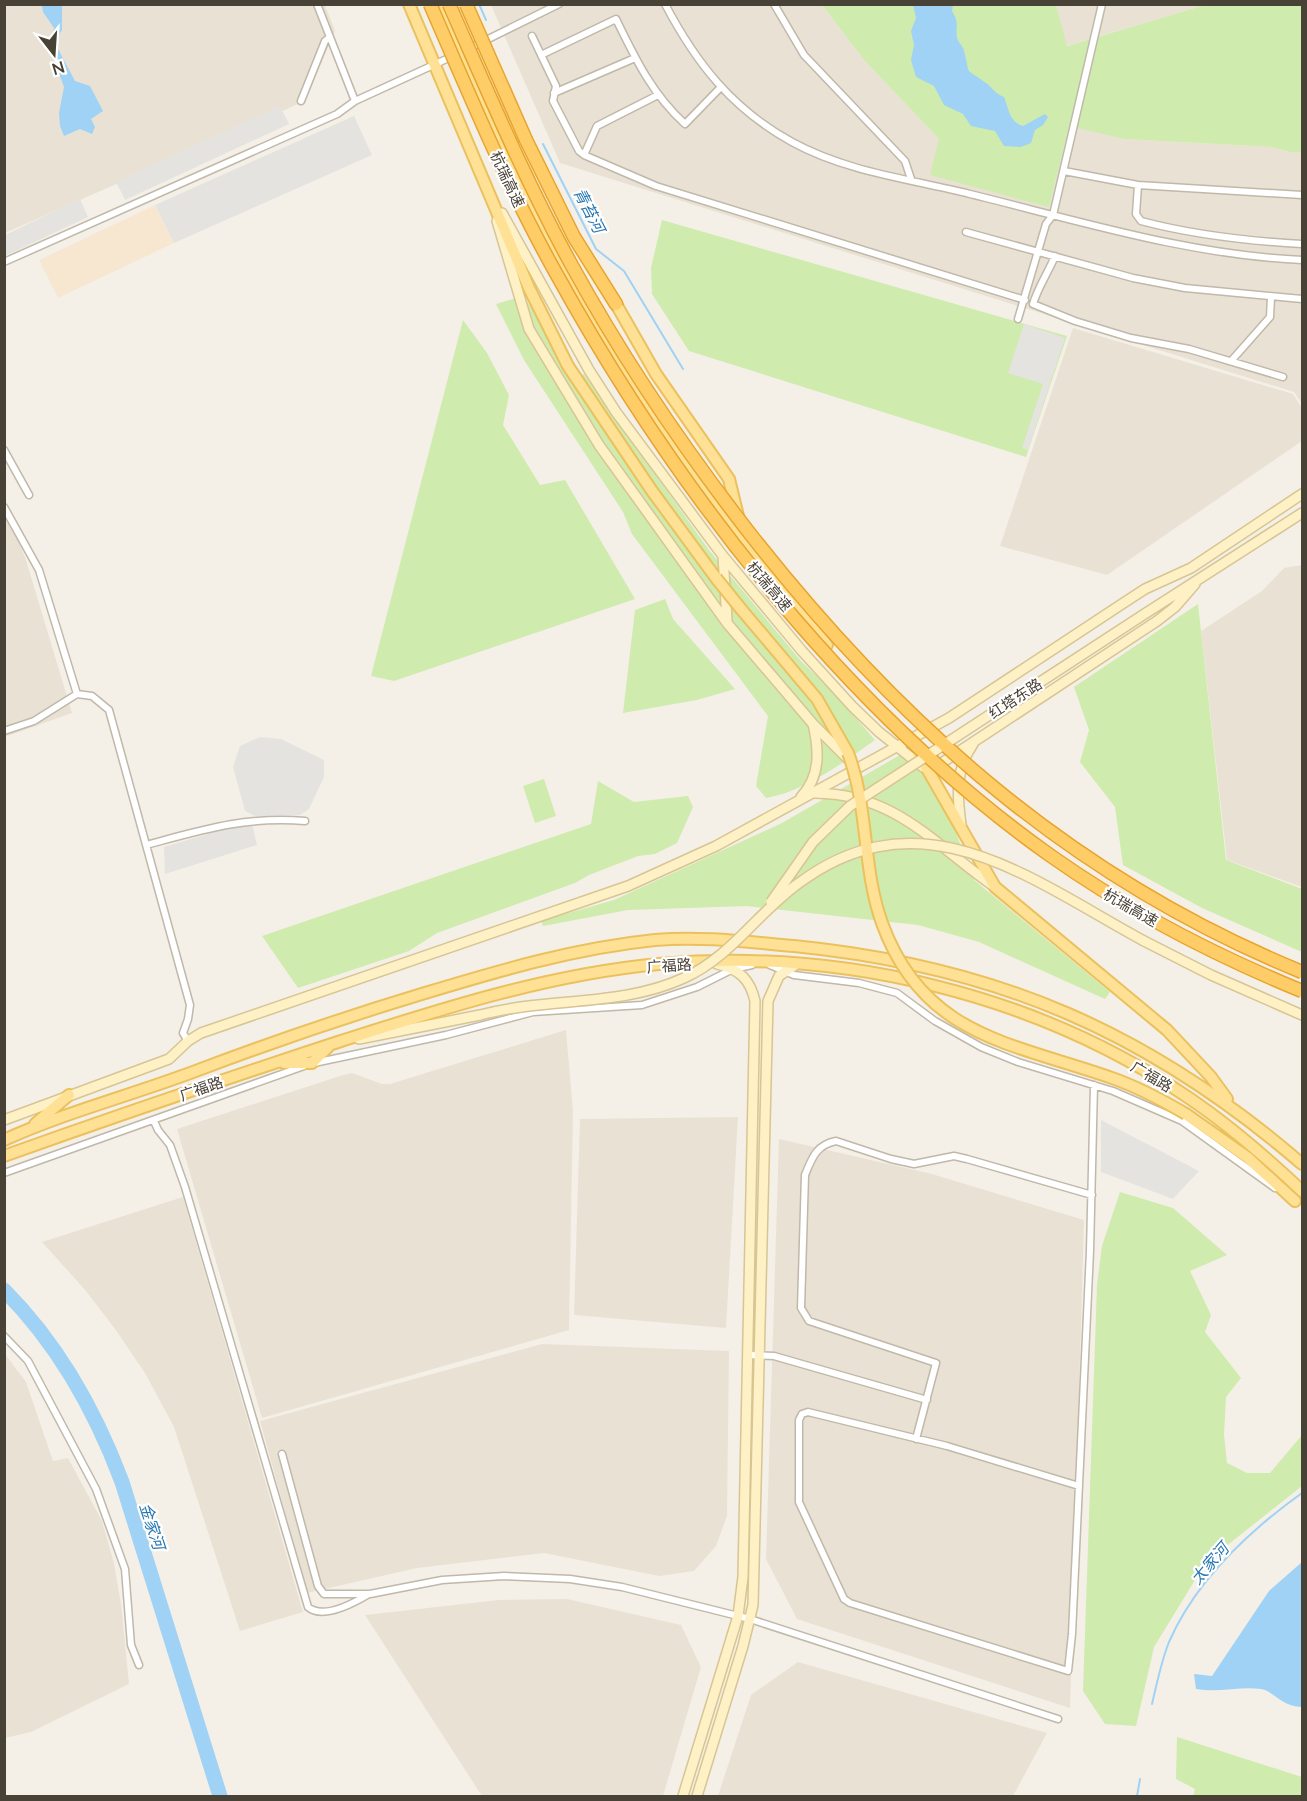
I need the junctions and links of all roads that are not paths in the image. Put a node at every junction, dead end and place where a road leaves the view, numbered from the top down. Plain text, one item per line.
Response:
1 (317, 4) edge
2 (409, 4) edge
3 (430, 4) edge
4 (439, 4) edge
5 (449, 4) edge
6 (466, 4) edge
7 (559, 4) edge
8 (665, 4) edge
9 (774, 4) edge
10 (1102, 4) edge
11 (532, 36) dead end
12 (330, 37) junction
13 (460, 53) junction
14 (541, 55) junction
15 (635, 58) junction
16 (435, 64) junction
17 (720, 88) junction
18 (554, 93) junction
19 (658, 95) junction
20 (356, 100) junction
21 (301, 101) dead end
22 (584, 155) junction
23 (1064, 171) junction
24 (910, 179) junction
25 (1138, 185) junction
26 (489, 190) junction
27 (1302, 195) edge
28 (1053, 215) junction
29 (966, 232) dead end
30 (1302, 244) edge
31 (1038, 251) junction
32 (1055, 256) junction
33 (1302, 260) edge
34 (4, 262) edge
35 (1271, 297) junction
36 (1302, 299) edge
37 (1025, 300) junction
38 (616, 304) joint
39 (1018, 319) dead end
40 (1232, 360) junction
41 (1282, 377) dead end
42 (4, 450) edge
43 (1302, 494) edge
44 (29, 495) dead end
45 (4, 507) edge
46 (1302, 513) edge
47 (743, 544) junction
48 (723, 556) junction
49 (1195, 584) junction
50 (728, 623) junction
51 (77, 694) junction
52 (813, 724) junction
53 (4, 731) edge
54 (979, 737) junction
55 (911, 739) junction
56 (897, 746) junction
57 (858, 768) junction
58 (929, 772) junction
59 (814, 793) junction
60 (792, 806) junction
61 (305, 821) dead end
62 (961, 828) junction
63 (146, 845) junction
64 (995, 887) junction
65 (759, 919) junction
66 (712, 963) junction
67 (764, 963) junction
68 (795, 965) junction
69 (733, 969) junction
70 (784, 971) junction
71 (1302, 972) edge
72 (1302, 991) edge
73 (1302, 1015) edge
74 (188, 1041) junction
75 (330, 1045) junction
76 (273, 1063) junction
77 (312, 1063) junction
78 (1094, 1085) junction
79 (69, 1095) junction
80 (1232, 1106) junction
81 (753, 1108) junction
82 (765, 1108) junction
83 (4, 1120) edge
84 (154, 1121) junction
85 (29, 1128) junction
86 (4, 1140) edge
87 (4, 1156) edge
88 (1302, 1164) edge
89 (4, 1173) edge
90 (1302, 1191) edge
91 (1092, 1196) junction
92 (1299, 1204) edge
93 (749, 1292) junction
94 (761, 1292) junction
95 (4, 1336) edge
96 (749, 1355) junction
97 (760, 1355) junction
98 (927, 1400) junction
99 (916, 1439) junction
100 (282, 1454) dead end
101 (1079, 1486) junction
102 (369, 1594) junction
103 (738, 1616) junction
104 (750, 1619) junction
105 (139, 1665) dead end
106 (1058, 1719) dead end
107 (683, 1797) edge
108 (697, 1797) edge

1 - 12 street
2 - 16 main road
3 - 72 highway, 杭瑞高速, bridge
4 - 13 main road
5 - 71 highway, 杭瑞高速, bridge
6 - 38 highway, bridge
7 - 13 street
8 - 17 street
9 - 24 street
10 - 23 street
11 - 14 street
12 - 20 street
12 - 21 street
13 - 16 street
13 - 47 main road
14 - 15 street
14 - 18 street
15 - 18 street
15 - 19 street
16 - 20 street
16 - 26 main road
17 - 19 street
17 - 24 street
18 - 22 street
19 - 22 street
20 - 34 street
22 - 37 street
23 - 25 street
23 - 28 street
24 - 28 street
25 - 27 street
25 - 30 street
26 - 48 main road
26 - 50 main road
26 - 92 main road, bridge
28 - 31 street
28 - 33 street
29 - 31 street
31 - 32 street
31 - 37 street
32 - 35 street
32 - 40 street
35 - 36 street
35 - 40 street
37 - 39 street
38 - 47 main road
40 - 41 street
42 - 44 street
43 - 55 main road, 红塔东路
45 - 51 street
46 - 49 main road, 红塔东路
47 - 55 main road
48 - 50 main road
48 - 56 main road
49 - 54 main road
49 - 65 main road, 红塔东路, bridge
50 - 52 main road
51 - 53 street
51 - 63 street
52 - 57 main road
52 - 60 main road
54 - 58 main road
54 - 62 main road
55 - 56 main road, 红塔东路
55 - 58 main road
56 - 57 main road, 红塔东路
56 - 58 main road
57 - 59 main road, 红塔东路
58 - 62 main road
59 - 60 main road, 红塔东路
59 - 64 main road
60 - 74 main road, 红塔东路
61 - 63 street
62 - 64 main road
63 - 74 street
64 - 80 main road
65 - 73 main road, bridge
65 - 75 main road, bridge
66 - 67 main road, 广福路
66 - 69 main road
66 - 75 main road, 广福路
67 - 68 main road, 广福路
67 - 69 street
67 - 70 street
68 - 70 main road
68 - 90 main road, 广福路
69 - 77 street
69 - 81 main road
70 - 78 street
70 - 82 main road
74 - 79 main road, 红塔东路
75 - 76 main road, 广福路
75 - 77 main road
76 - 77 main road
76 - 87 main road, 广福路
77 - 84 street
78 - 91 street
78 - 92 street
79 - 83 main road
79 - 85 main road
80 - 85 main road, 广福路
80 - 88 main road, 广福路
81 - 82 main road
81 - 93 main road
82 - 94 main road
84 - 89 street
84 - 102 street
85 - 86 main road, 广福路
91 - 98 street
91 - 101 street
93 - 94 main road
93 - 96 main road
94 - 97 main road
95 - 105 street
96 - 97 street
96 - 103 main road
97 - 98 street
97 - 104 main road
98 - 99 street
99 - 101 street
99 - 101 street
100 - 102 street
102 - 103 street
103 - 104 street
103 - 107 main road
104 - 106 street
104 - 108 main road

